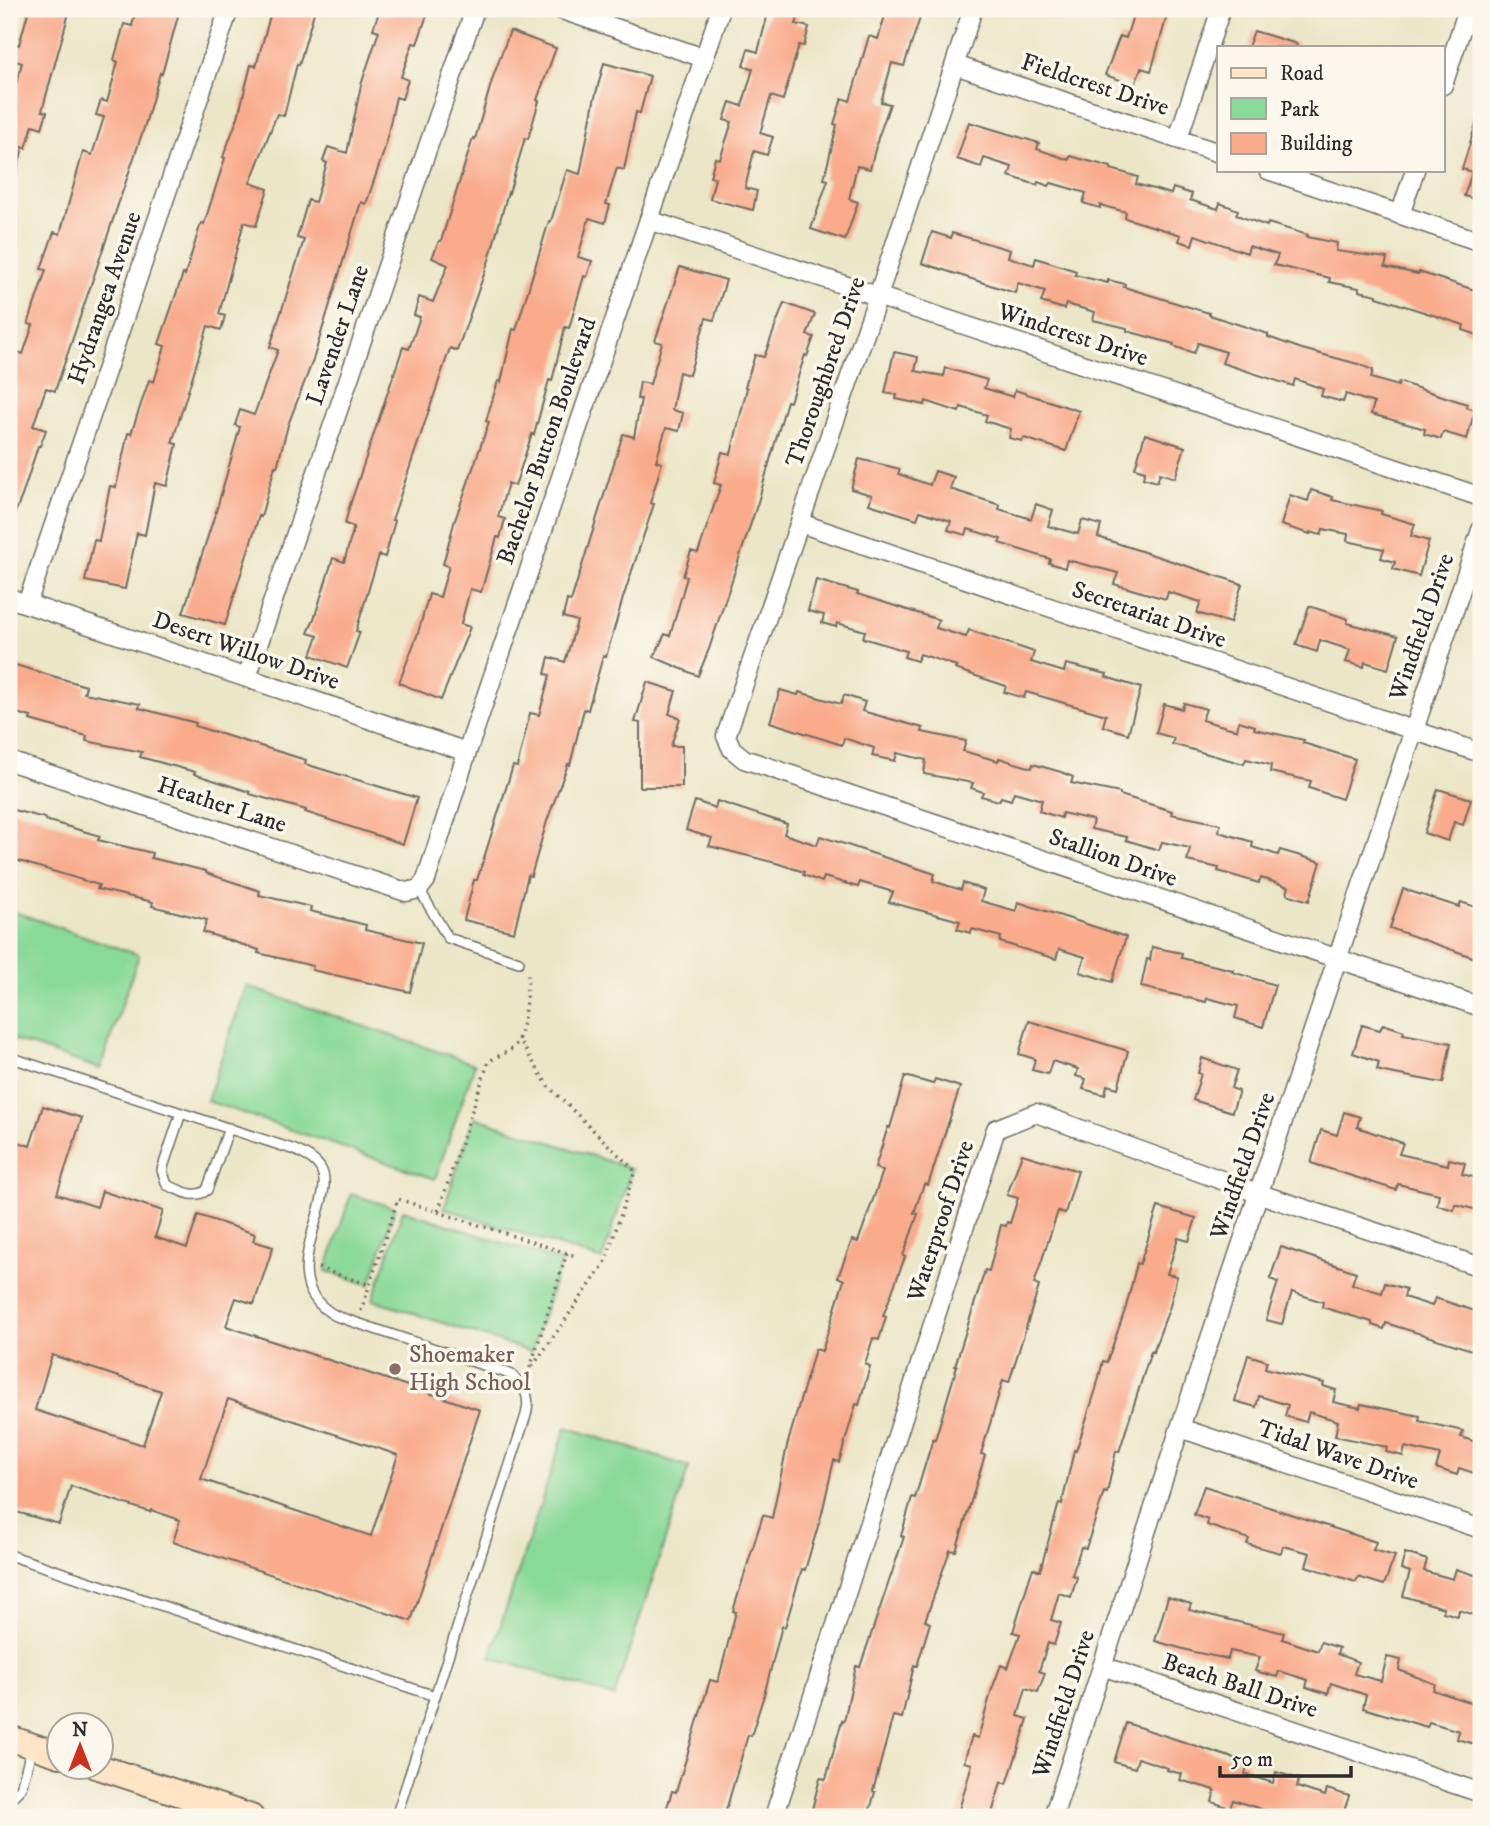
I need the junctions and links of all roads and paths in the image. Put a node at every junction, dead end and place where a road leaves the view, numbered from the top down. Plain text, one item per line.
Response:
1 (229, 9) edge
2 (475, 9) edge
3 (559, 9) edge
4 (720, 9) edge
5 (973, 9) edge
6 (1221, 9) edge
7 (1468, 9) edge
8 (704, 58) junction
9 (955, 65) junction
10 (1444, 82) edge
11 (1178, 138) junction
12 (1217, 152) edge
13 (1274, 172) edge
14 (1414, 172) edge
15 (1399, 215) junction
16 (649, 220) junction
17 (1481, 242) edge
18 (878, 296) junction
19 (1481, 496) edge
20 (800, 523) junction
21 (1481, 530) edge
22 (9, 598) edge
23 (27, 604) junction
24 (247, 677) junction
25 (1413, 730) junction
26 (732, 749) joint
27 (467, 752) junction
28 (1481, 753) edge
29 (9, 761) edge
30 (419, 889) junction
31 (1338, 960) junction
32 (519, 962) joint
33 (1481, 1007) edge
34 (518, 1037) junction
35 (9, 1057) edge
36 (181, 1113) junction
37 (229, 1128) junction
38 (1260, 1194) junction
39 (438, 1212) junction
40 (566, 1253) junction
41 (576, 1256) dead end
42 (306, 1267) junction
43 (1481, 1267) edge
44 (370, 1285) junction
45 (357, 1323) junction
46 (528, 1371) junction
47 (519, 1382) junction
48 (1180, 1428) junction
49 (1481, 1529) edge
50 (9, 1555) edge
51 (1102, 1667) junction
52 (435, 1696) junction
53 (20, 1742) edge
54 (46, 1750) edge
55 (116, 1773) edge
56 (1481, 1793) edge
57 (9, 1800) edge
58 (251, 1817) edge
59 (396, 1817) edge
60 (774, 1817) edge
61 (1053, 1817) edge

1 - 23 street, Hydrangea Avenue
2 - 24 street, Lavender Lane
3 - 8 street
4 - 8 street, Bachelor Button Boulevard
5 - 9 street, Thoroughbred Drive
6 - 11 street
7 - 10 street
8 - 16 street, Bachelor Button Boulevard
9 - 11 street, Fieldcrest Drive
9 - 18 street, Thoroughbred Drive
11 - 12 street, Fieldcrest Drive
13 - 15 street
14 - 15 street
15 - 17 street
16 - 18 street, Windcrest Drive
16 - 27 street, Bachelor Button Boulevard
18 - 19 street, Windcrest Drive
18 - 20 street, Thoroughbred Drive
20 - 25 street, Secretariat Drive
20 - 26 street, Thoroughbred Drive
21 - 25 street, Windfield Drive
22 - 23 street, Desert Willow Drive
23 - 24 street, Desert Willow Drive
24 - 27 street, Desert Willow Drive
25 - 28 street, Secretariat Drive
25 - 31 street, Windfield Drive
26 - 31 street, Stallion Drive
27 - 30 street, Bachelor Button Boulevard
29 - 30 street, Heather Lane
30 - 32 lane
31 - 33 street, Stallion Drive
31 - 38 street, Windfield Drive
32 - 34 path
34 - 39 path
34 - 46 path
35 - 36 lane
36 - 37 lane
36 - 37 lane
37 - 42 lane
38 - 43 street, Waterproof Drive
38 - 48 street, Windfield Drive
38 - 60 street, Waterproof Drive
39 - 40 path
39 - 44 path
40 - 41 path
40 - 46 path
42 - 44 path
42 - 45 lane
44 - 45 path
45 - 47 lane
46 - 47 path
47 - 52 lane
48 - 49 street, Tidal Wave Drive
48 - 51 street, Windfield Drive
50 - 52 lane
51 - 56 street, Beach Ball Drive
51 - 61 street, Windfield Drive
52 - 59 lane
53 - 54 main road
53 - 57 lane
55 - 58 main road

